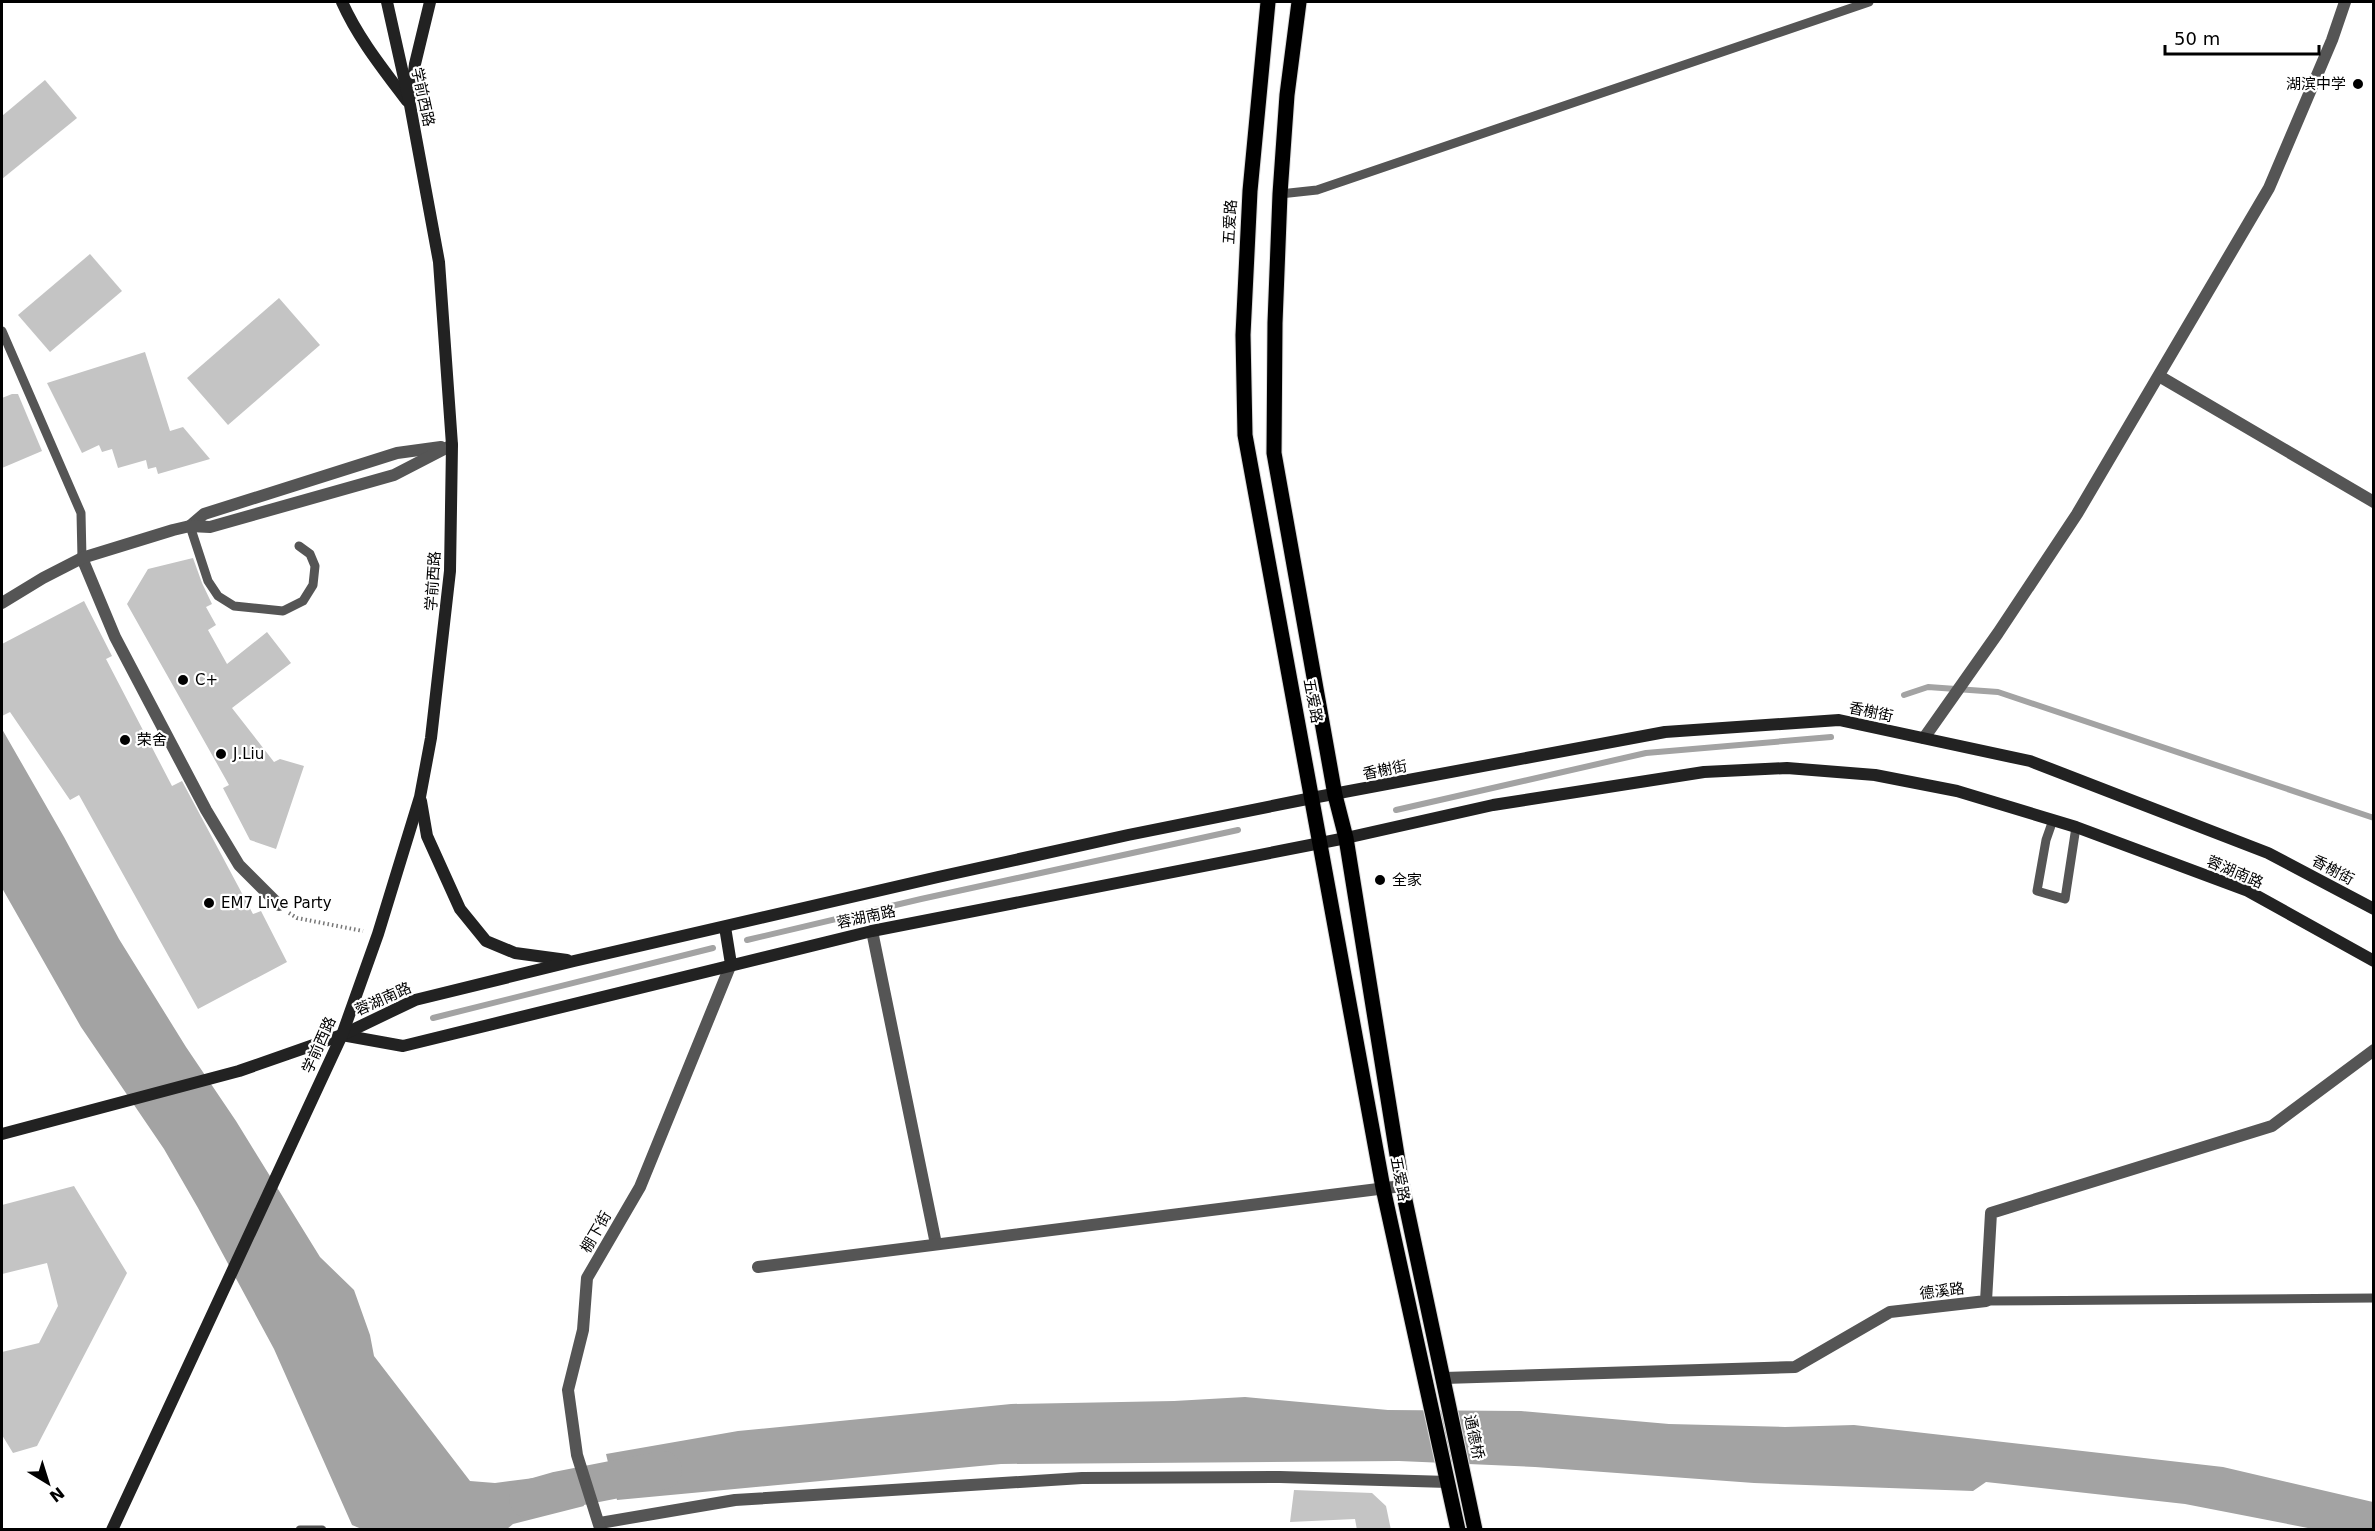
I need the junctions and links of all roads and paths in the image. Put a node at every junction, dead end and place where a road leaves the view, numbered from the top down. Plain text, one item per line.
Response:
1 (342, 2) edge
2 (430, 2) edge
3 (1268, 2) edge
4 (1299, 2) edge
5 (1869, 2) edge
6 (2345, 2) edge
7 (388, 3) edge
8 (410, 105) junction
9 (1280, 194) junction
10 (2, 331) edge
11 (2159, 376) junction
12 (452, 445) junction
13 (2373, 502) edge
14 (190, 526) junction
15 (299, 546) dead end
16 (82, 558) junction
17 (2, 603) edge
18 (1924, 738) junction
19 (1335, 795) junction
20 (420, 797) junction
21 (1312, 798) junction
22 (2053, 820) junction
23 (2076, 827) junction
24 (1346, 838) junction
25 (1320, 842) junction
26 (279, 906) dead end
27 (2373, 909) edge
28 (297, 918) dead end
29 (725, 927) junction
30 (872, 931) junction
31 (378, 934) junction
32 (574, 960) junction
33 (2373, 961) edge
34 (731, 964) junction
35 (342, 1035) junction
36 (2373, 1050) edge
37 (2, 1134) edge
38 (1402, 1186) junction
39 (1383, 1188) junction
40 (936, 1244) junction
41 (758, 1267) dead end
42 (2373, 1298) edge
43 (1986, 1301) junction
44 (1444, 1378) junction
45 (1448, 1399) joint
46 (1448, 1482) junction
47 (600, 1526) edge
48 (112, 1530) edge
49 (300, 1530) edge
50 (322, 1530) edge
51 (1458, 1530) edge
52 (1475, 1530) edge

1 - 8 main road
2 - 8 main road
3 - 21 main road, 五爱路
4 - 9 main road, 五爱路
5 - 9 lane
6 - 11 street
7 - 8 main road, 学前西路
8 - 12 main road, 学前西路
9 - 19 main road, 五爱路
10 - 16 lane
11 - 13 street
11 - 18 street
12 - 14 street
12 - 14 street
12 - 20 main road, 学前西路
14 - 15 lane
14 - 16 street
16 - 17 street
16 - 26 street
18 - 19 main road, 香榭街
18 - 27 main road, 香榭街
19 - 21 main road, 蓉湖南路
19 - 24 main road, 五爱路
20 - 31 main road, 学前西路
20 - 32 main road
21 - 25 main road, 五爱路
21 - 29 main road, 蓉湖南路
22 - 23 main road, 蓉湖南路
22 - 23 lane
22 - 24 main road, 蓉湖南路
23 - 33 main road, 蓉湖南路
24 - 25 main road, 蓉湖南路
24 - 38 main road, 五爱路
25 - 30 main road, 蓉湖南路
25 - 39 main road, 五爱路
28 - 31 path
29 - 32 main road, 蓉湖南路
29 - 34 main road
30 - 34 main road, 蓉湖南路
30 - 40 street
31 - 35 main road, 学前西路
32 - 35 main road, 蓉湖南路
34 - 35 main road, 蓉湖南路
34 - 47 street, 棚下街
35 - 37 main road
35 - 48 main road, 学前西路
36 - 43 street, 德溪路
38 - 39 street
38 - 44 main road, 五爱路
39 - 40 street
39 - 46 main road, 五爱路
40 - 41 street
42 - 43 lane
43 - 44 street, 德溪路
44 - 45 main road, 五爱路
45 - 52 main road, 通德桥
46 - 47 street
46 - 51 main road
49 - 50 lane

